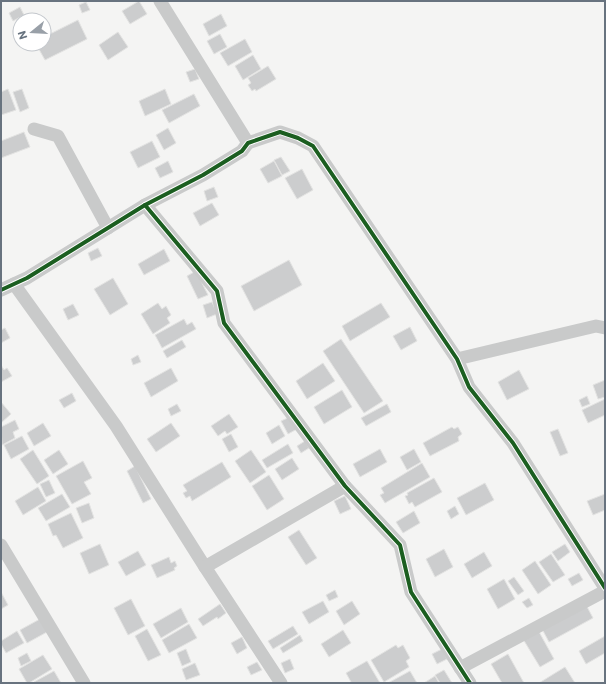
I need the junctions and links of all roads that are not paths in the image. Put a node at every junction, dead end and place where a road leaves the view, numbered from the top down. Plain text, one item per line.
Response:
1 (160, 1) edge
2 (34, 129) dead end
3 (248, 143) junction
4 (145, 205) junction
5 (108, 228) junction
6 (14, 284) junction
7 (1, 290) edge
8 (605, 328) edge
9 (457, 358) junction
10 (346, 486) junction
11 (1, 545) edge
12 (205, 567) junction
13 (605, 588) edge
14 (605, 591) edge
15 (460, 668) junction
16 (84, 683) edge
17 (281, 683) edge
18 (470, 683) edge

1 - 3 street
2 - 5 street
3 - 4 street
3 - 9 street
4 - 5 street
4 - 10 street
5 - 6 street
6 - 7 street
6 - 12 street
8 - 9 street
9 - 13 street
10 - 12 street
10 - 15 street
11 - 16 street
12 - 17 street
14 - 15 street
15 - 18 street

